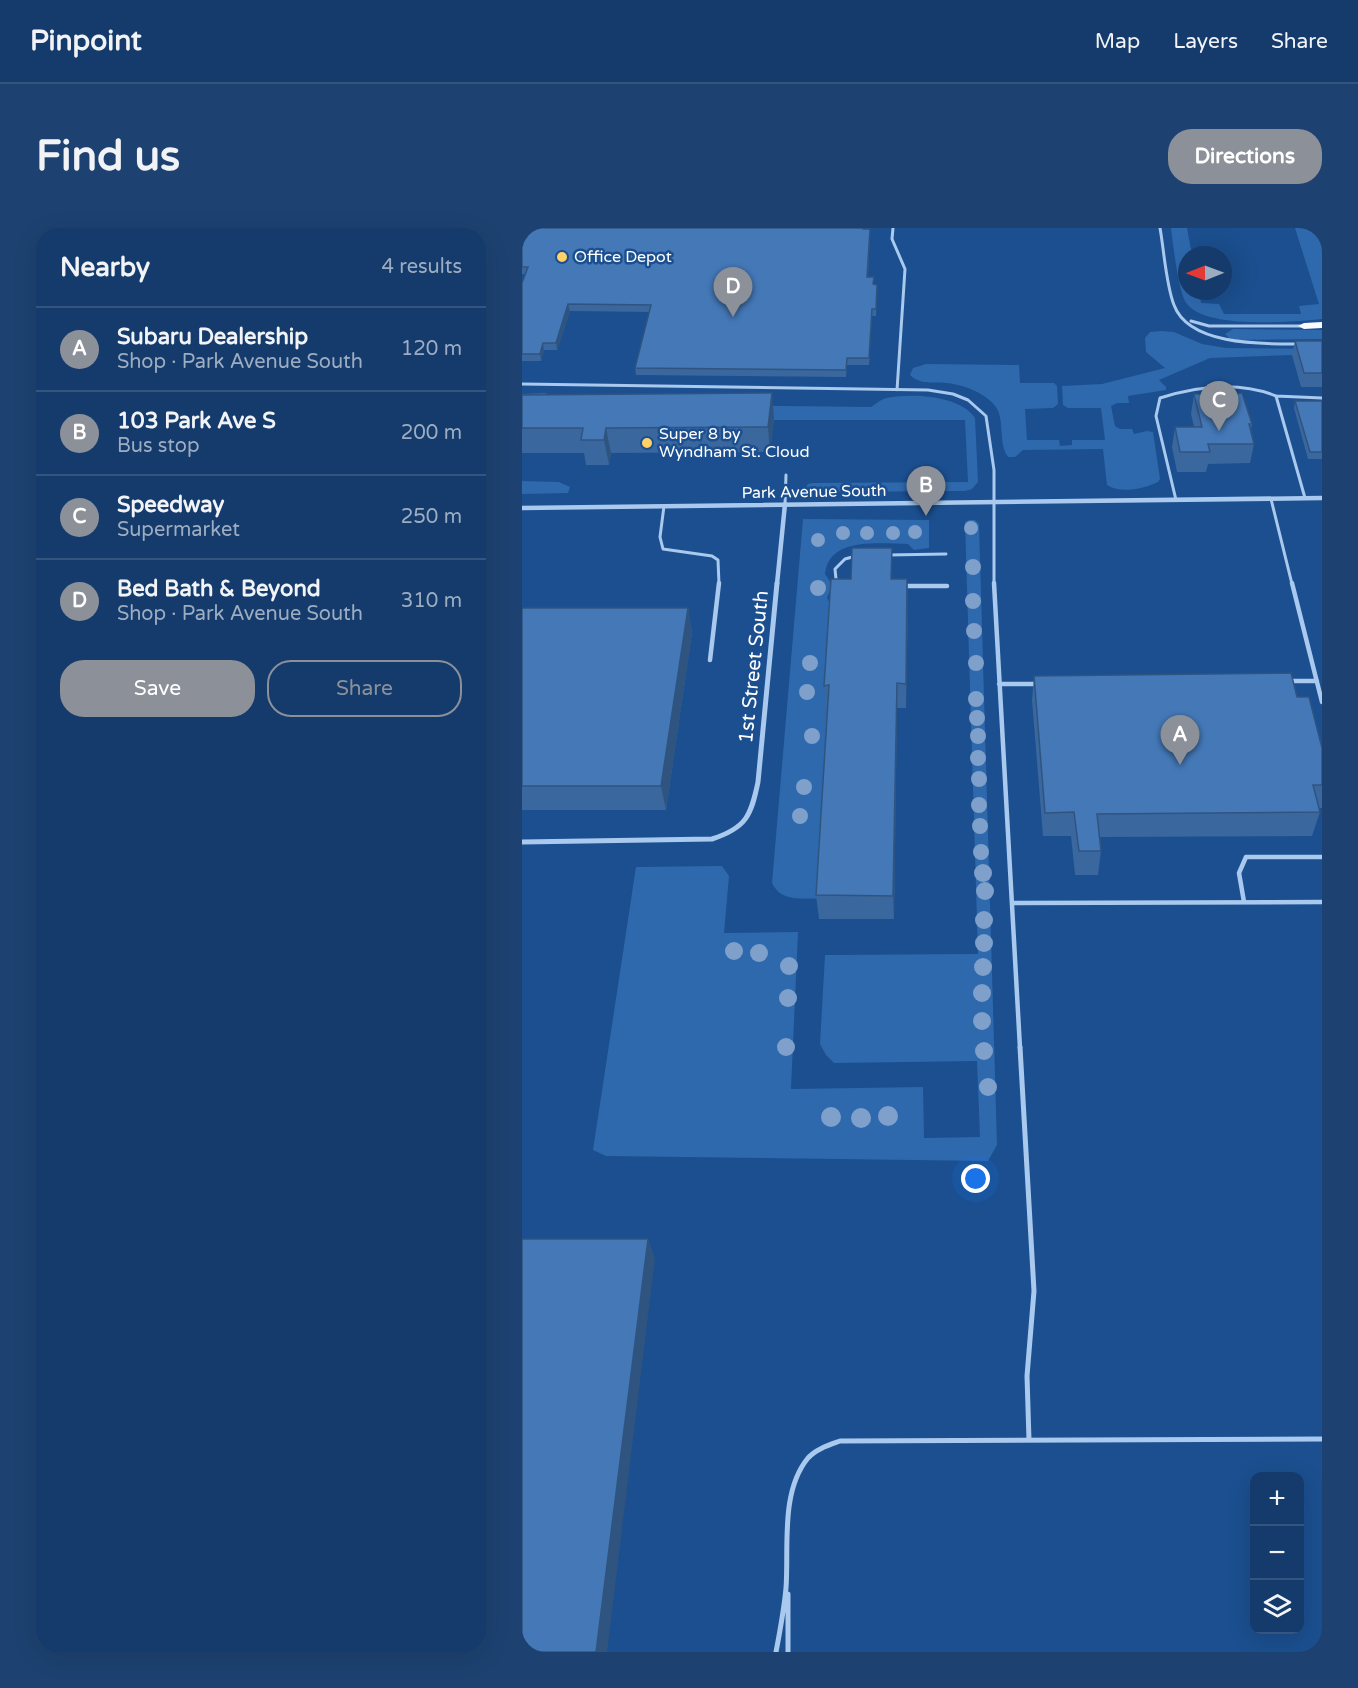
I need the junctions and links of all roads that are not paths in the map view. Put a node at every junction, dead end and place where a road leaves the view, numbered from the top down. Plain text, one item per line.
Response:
1 (893, 228) edge
2 (1160, 228) edge
3 (1181, 317) junction
4 (1322, 325) edge
5 (1304, 326) joint
6 (1300, 344) edge
7 (522, 384) edge
8 (897, 390) junction
9 (1276, 396) junction
10 (1322, 398) edge
11 (786, 475) dead end
12 (1271, 498) junction
13 (1305, 498) junction
14 (1322, 498) edge
15 (1176, 500) junction
16 (994, 501) junction
17 (785, 504) junction
18 (664, 506) junction
19 (522, 508) edge
20 (946, 554) dead end
21 (863, 555) edge
22 (880, 555) edge
23 (849, 585) edge
24 (892, 586) edge
25 (947, 586) dead end
26 (710, 660) dead end
27 (1317, 681) junction
28 (1285, 682) edge
29 (999, 684) junction
30 (1043, 684) edge
31 (1322, 702) edge
32 (522, 842) edge
33 (1322, 857) edge
34 (1244, 902) junction
35 (1322, 902) edge
36 (1012, 903) junction
37 (1322, 1439) edge
38 (1029, 1440) junction
39 (787, 1564) junction
40 (776, 1652) edge
41 (788, 1652) edge

1 - 8 lane
2 - 3 lane
3 - 5 lane
3 - 6 lane
4 - 5 highway
7 - 8 lane
8 - 16 lane
9 - 10 lane
9 - 13 lane
9 - 15 lane
11 - 17 lane
12 - 13 street, Park Avenue South
12 - 15 street, Park Avenue South
12 - 27 lane
13 - 14 street, Park Avenue South
15 - 16 street, Park Avenue South
16 - 17 street, Park Avenue South
16 - 29 lane
17 - 18 street, Park Avenue South
17 - 32 street, 1st Street South
18 - 19 street, Park Avenue South
18 - 26 lane
20 - 22 lane
21 - 23 lane
24 - 25 lane
27 - 28 lane
27 - 31 lane
29 - 30 lane
29 - 36 lane
33 - 34 lane
34 - 35 lane
34 - 36 lane
36 - 38 lane
37 - 38 lane
38 - 39 lane
39 - 40 lane
39 - 41 lane

